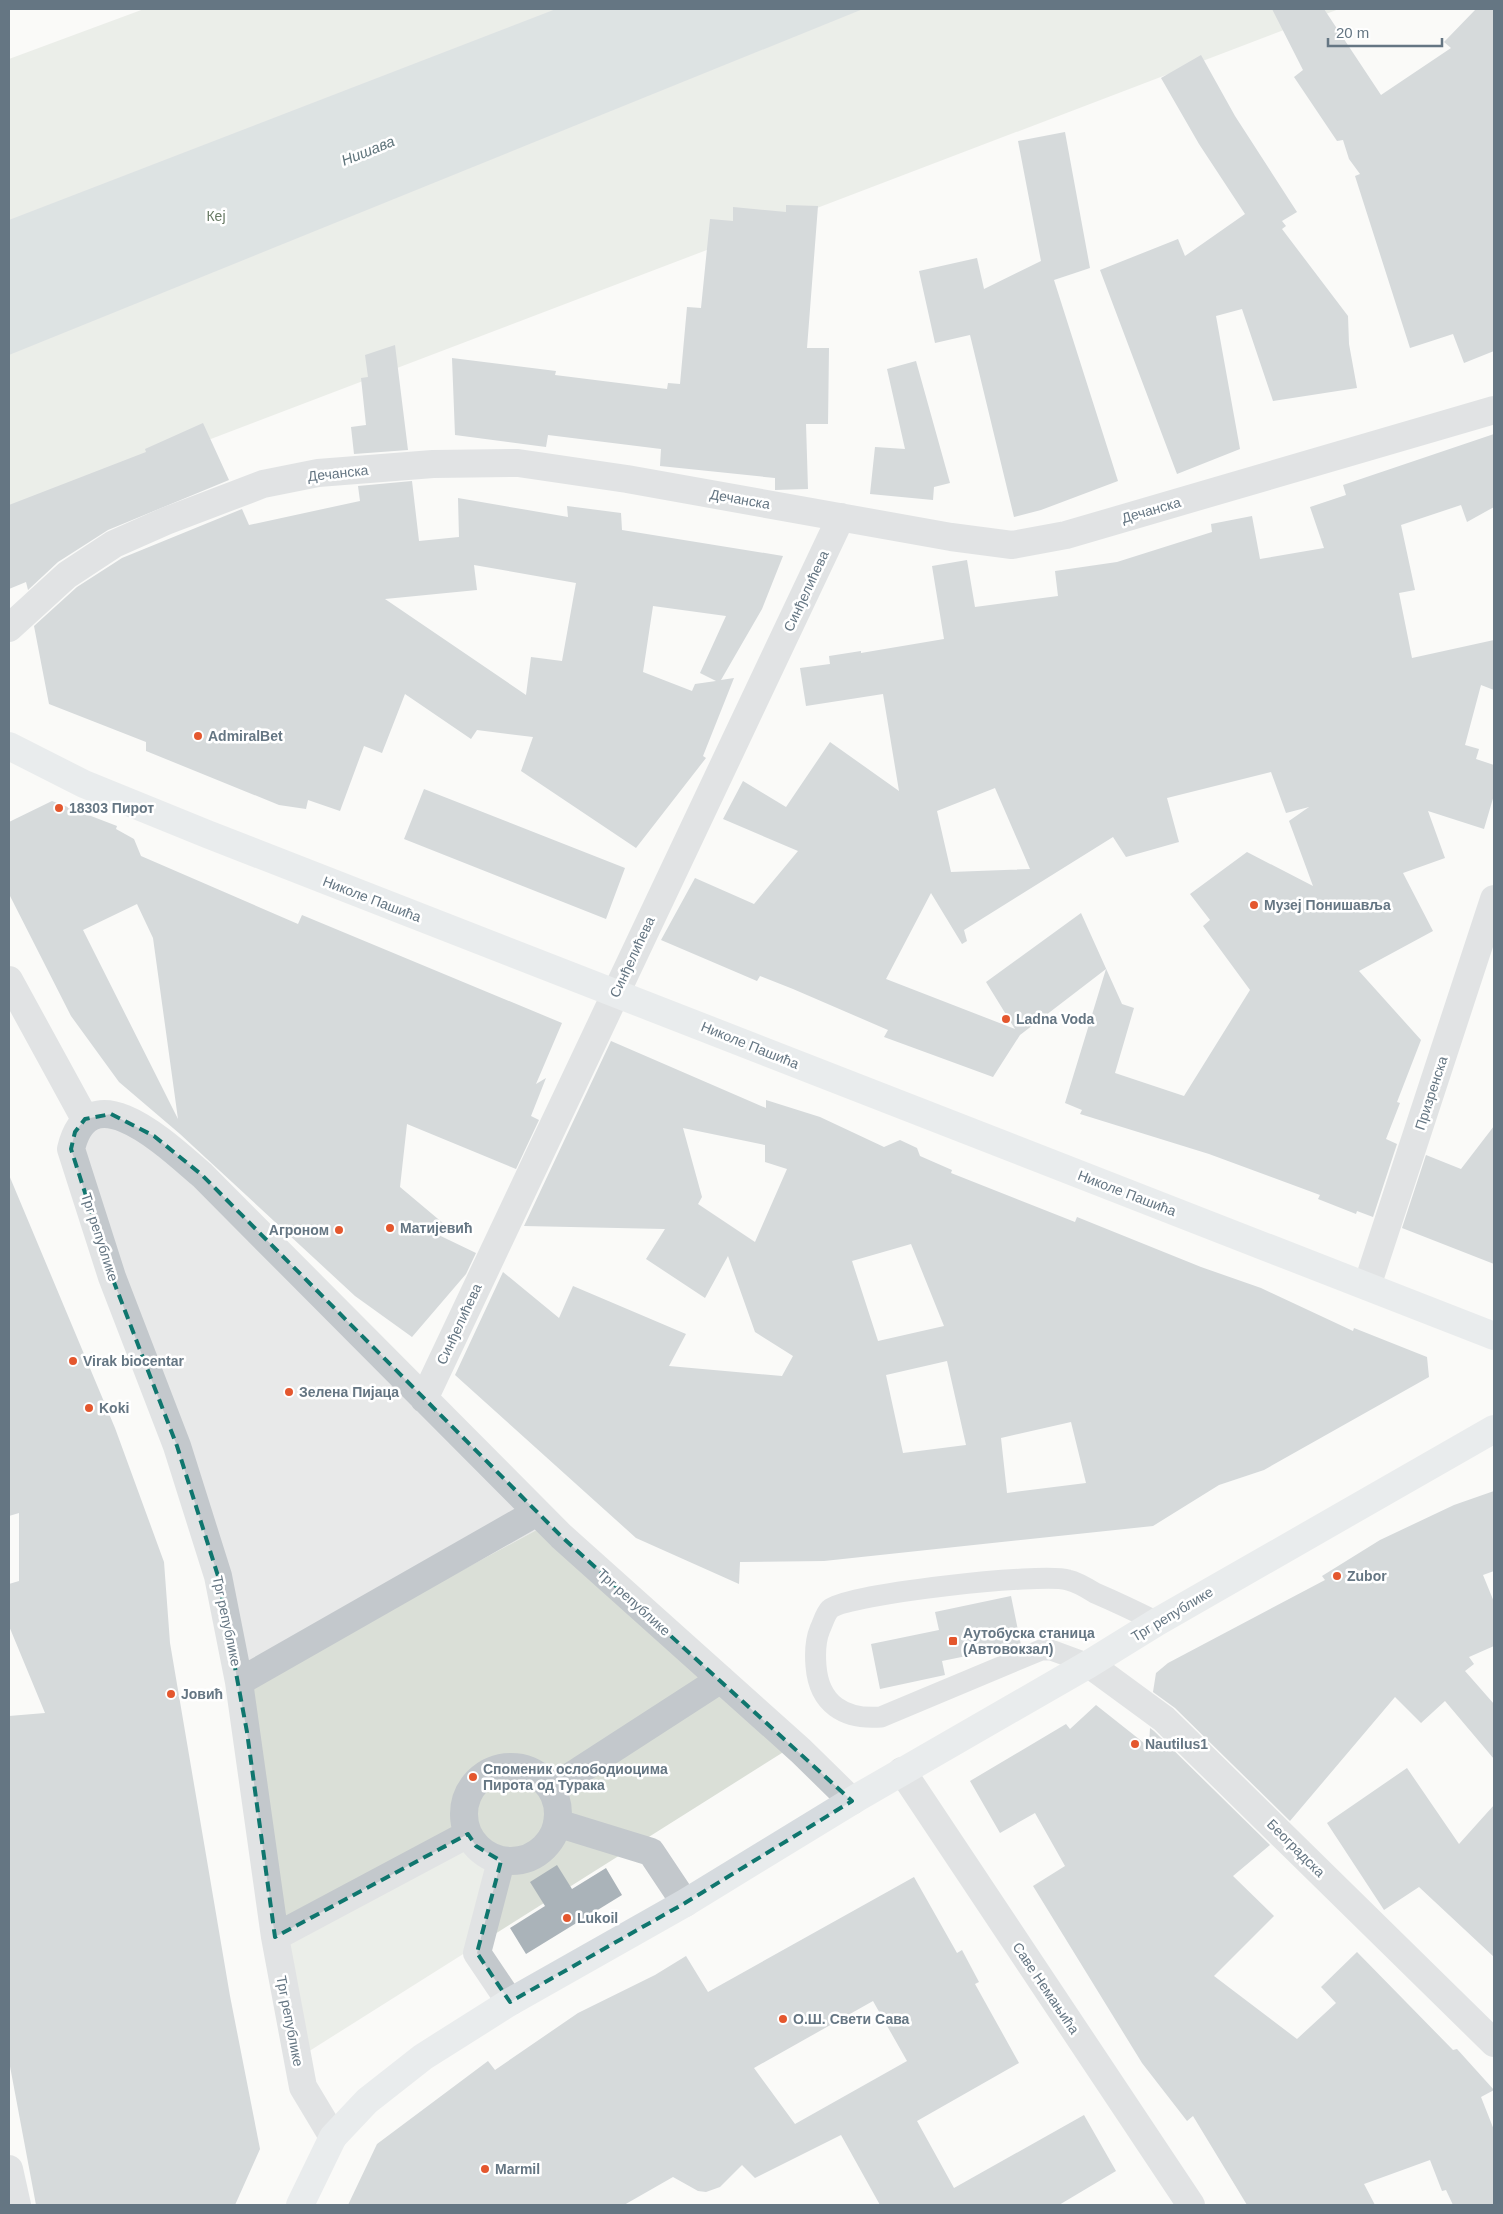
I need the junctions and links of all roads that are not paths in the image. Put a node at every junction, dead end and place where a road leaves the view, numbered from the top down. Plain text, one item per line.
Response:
1 (1494, 410) edge
2 (841, 516) junction
3 (9, 628) edge
4 (10, 751) edge
5 (1494, 899) edge
6 (9, 980) edge
7 (615, 993) junction
8 (85, 1119) junction
9 (1367, 1286) junction
10 (1494, 1336) edge
11 (424, 1399) junction
12 (1494, 1429) edge
13 (537, 1512) junction
14 (1157, 1622) junction
15 (1089, 1664) junction
16 (721, 1679) junction
17 (239, 1682) junction
18 (902, 1771) junction
19 (551, 1789) junction
20 (852, 1801) junction
21 (557, 1823) junction
22 (468, 1834) junction
23 (501, 1861) junction
24 (685, 1903) junction
25 (275, 1937) junction
26 (510, 2002) junction
27 (1494, 2043) edge
28 (333, 2137) junction
29 (9, 2169) edge
30 (17, 2205) edge
31 (300, 2205) edge
32 (1190, 2205) edge

1 - 2 street, Дечанска
2 - 3 street, Дечанска
2 - 7 street, Синђелићева
4 - 7 main road, Николе Пашића
5 - 9 street, Призренска
6 - 8 street
7 - 9 main road, Николе Пашића
7 - 11 street, Синђелићева
8 - 11 street, Трг републике
8 - 17 street, Трг републике
9 - 10 main road, Николе Пашића
11 - 13 street, Трг републике
12 - 14 main road, Трг републике
13 - 16 street, Трг републике
13 - 17 street
14 - 15 main road, Трг републике
14 - 15 lane
15 - 18 main road, Трг републике
15 - 27 street, Београдска
16 - 19 street
16 - 20 street, Трг републике
17 - 25 street, Трг републике
18 - 20 main road, Трг републике
18 - 32 street, Саве Немањића
19 - 21 street
19 - 22 street
20 - 24 main road, Трг републике
21 - 23 street
21 - 24 street
22 - 23 street
22 - 25 street
23 - 26 street
24 - 26 main road, Трг републике
25 - 28 street, Трг републике
26 - 28 main road, Трг републике
28 - 31 main road, Трг републике
29 - 30 street

